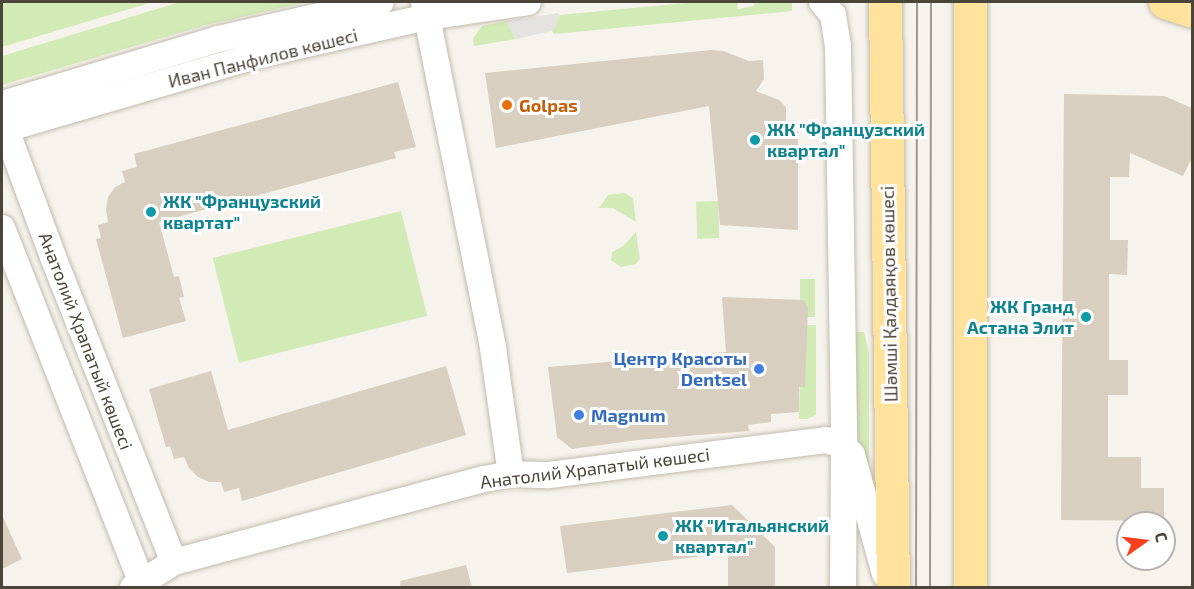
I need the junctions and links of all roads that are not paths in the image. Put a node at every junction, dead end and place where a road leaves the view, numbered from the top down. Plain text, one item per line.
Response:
1 (381, 2) edge
2 (528, 2) edge
3 (822, 2) edge
4 (885, 2) edge
5 (970, 2) edge
6 (1165, 2) edge
7 (426, 9) edge
8 (1192, 10) edge
9 (2, 120) edge
10 (2, 228) edge
11 (844, 446) junction
12 (511, 474) junction
13 (154, 579) edge
14 (843, 588) edge
15 (888, 588) edge
16 (893, 588) edge
17 (970, 588) edge

1 - 9 street, Иван Панфилов көшесі
2 - 7 street, Иван Панфилов көшесі
3 - 11 street
4 - 16 main road, Шәмші Қалдаяқов көшесі
5 - 17 main road
6 - 8 main road
7 - 9 street, Иван Панфилов көшесі
7 - 12 street
9 - 13 street, Анатолий Храпатый көшесі
10 - 13 street, Анатолий Храпатый көшесі
11 - 12 street, Анатолий Храпатый көшесі
11 - 14 street
11 - 15 street
12 - 13 street, Анатолий Храпатый көшесі

